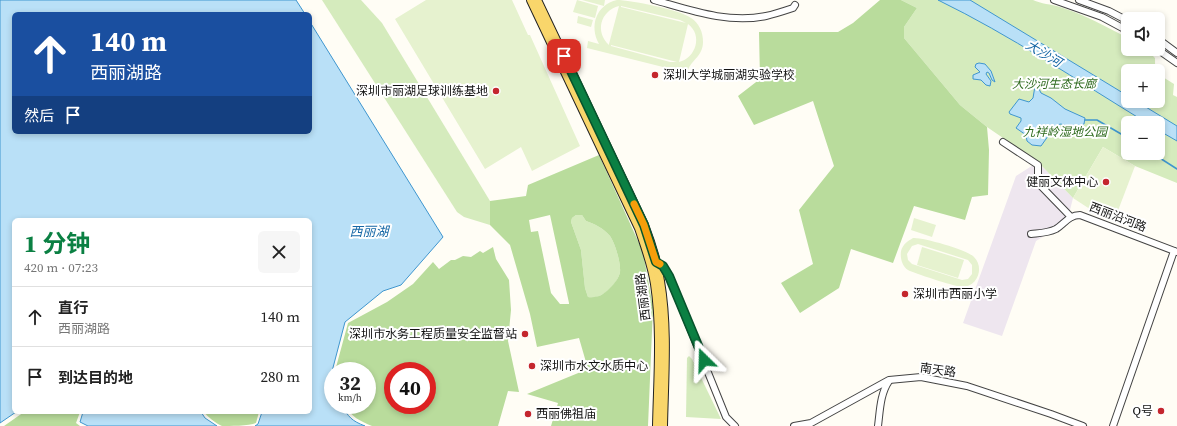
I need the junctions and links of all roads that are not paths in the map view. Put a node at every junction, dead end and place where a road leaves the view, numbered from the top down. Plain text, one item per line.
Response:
1 (531, 0) edge
2 (537, 0) edge
3 (654, 0) edge
4 (1054, 0) edge
5 (1079, 0) edge
6 (795, 5) dead end
7 (1121, 17) edge
8 (1121, 28) edge
9 (1165, 44) edge
10 (1177, 53) edge
11 (1165, 55) edge
12 (1177, 63) edge
13 (1003, 142) dead end
14 (1071, 216) junction
15 (1031, 234) dead end
16 (1176, 251) edge
17 (656, 262) junction
18 (890, 380) junction
19 (660, 425) edge
20 (735, 426) edge
21 (794, 426) edge
22 (878, 426) edge
23 (1083, 426) edge
24 (1113, 426) edge

1 - 19 main road, 西丽湖路
2 - 17 main road, 西丽湖路
3 - 6 street
4 - 8 street
5 - 7 street
9 - 10 street
11 - 12 street
13 - 14 street
14 - 15 street, 西丽沿河路
14 - 16 street, 西丽沿河路
16 - 24 street
17 - 19 main road, 西丽湖路
17 - 20 street
18 - 21 street, 南天路
18 - 22 street
18 - 23 street, 南天路

